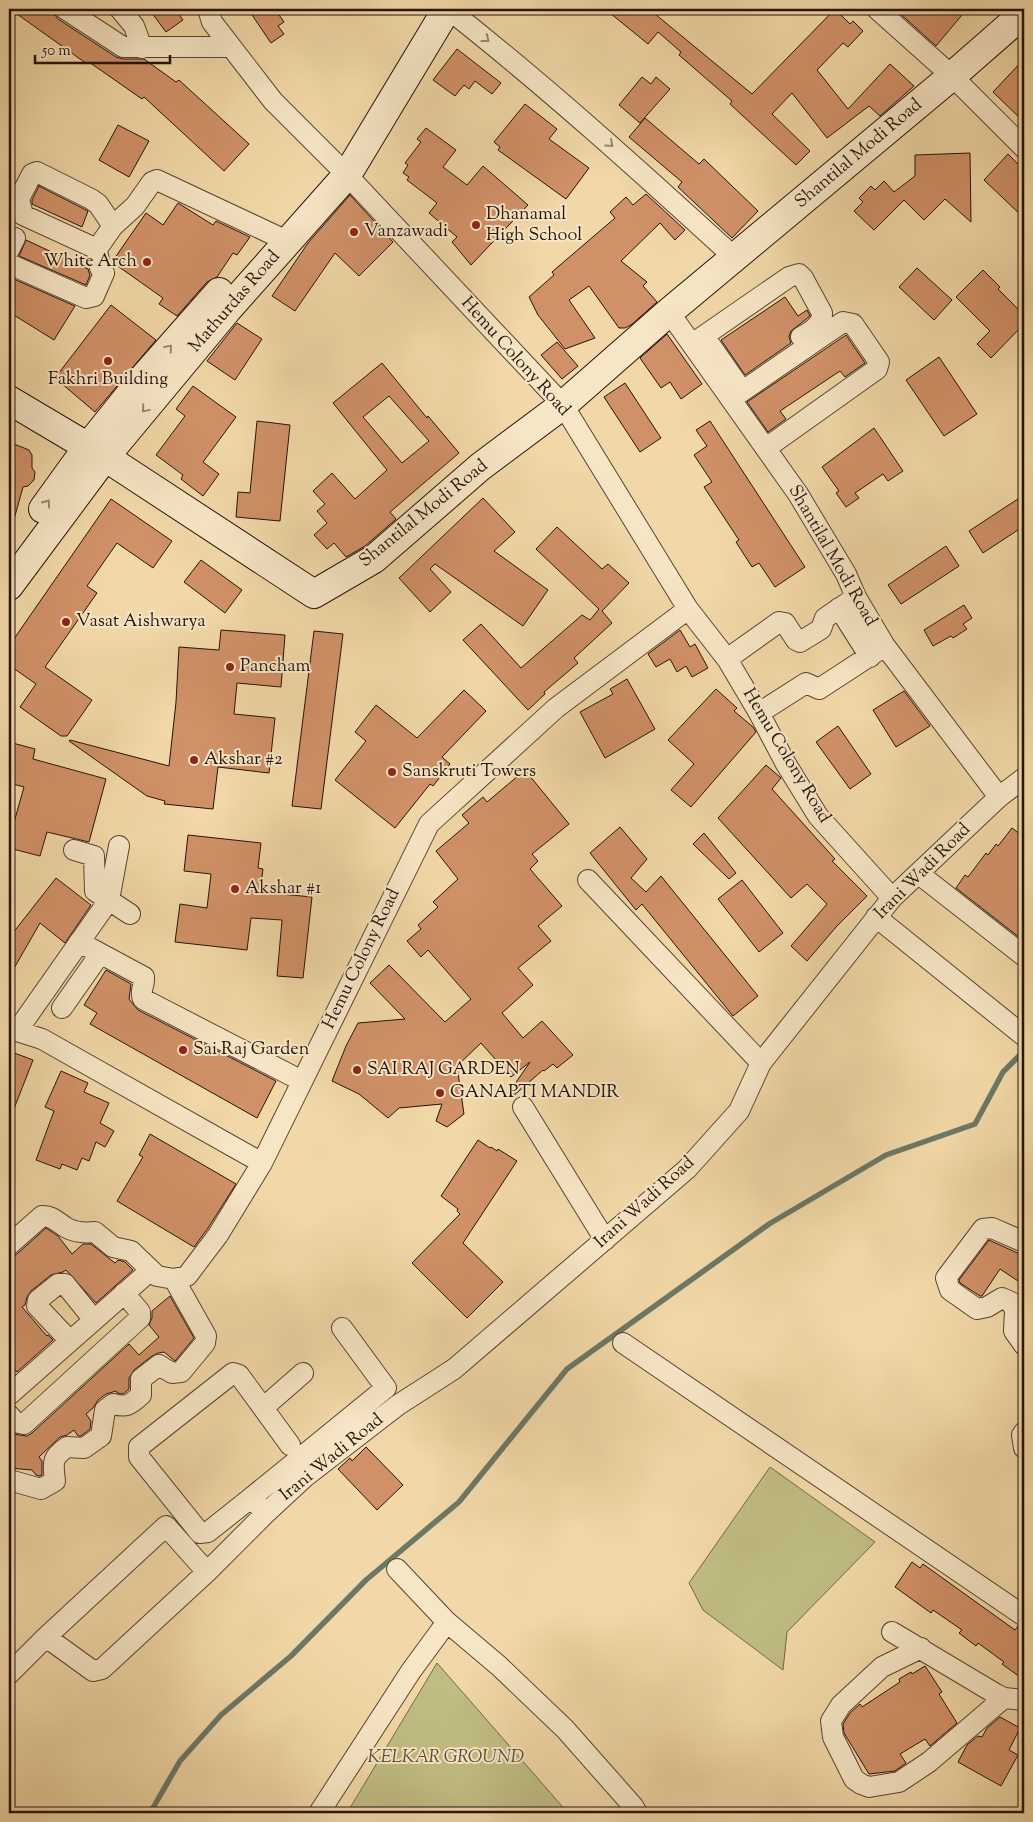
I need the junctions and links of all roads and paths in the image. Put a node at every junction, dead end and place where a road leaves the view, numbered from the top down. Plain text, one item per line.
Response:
1 (65, 9) edge
2 (120, 9) edge
3 (208, 9) edge
4 (431, 9) edge
5 (448, 9) edge
6 (877, 9) edge
7 (1024, 12) edge
8 (230, 47) junction
9 (142, 48) junction
10 (952, 76) junction
11 (1024, 148) edge
12 (341, 170) junction
13 (113, 226) junction
14 (280, 237) junction
15 (97, 249) junction
16 (735, 258) junction
17 (9, 264) edge
18 (669, 312) junction
19 (698, 340) junction
20 (732, 391) junction
21 (9, 400) edge
22 (563, 406) junction
23 (769, 446) junction
24 (96, 452) junction
25 (9, 557) edge
26 (9, 586) edge
27 (848, 603) junction
28 (688, 608) junction
29 (877, 651) junction
30 (727, 659) junction
31 (759, 713) junction
32 (1024, 778) edge
33 (999, 797) junction
34 (119, 846) dead end
35 (74, 850) dead end
36 (918, 874) junction
37 (588, 880) dead end
38 (892, 898) junction
39 (109, 900) junction
40 (130, 914) dead end
41 (876, 917) junction
42 (80, 942) junction
43 (100, 954) junction
44 (1024, 956) edge
45 (62, 1008) dead end
46 (13, 1028) edge
47 (1021, 1034) edge
48 (761, 1063) junction
49 (302, 1081) junction
50 (523, 1107) dead end
51 (262, 1163) junction
52 (605, 1240) junction
53 (1024, 1242) edge
54 (9, 1245) edge
55 (151, 1270) junction
56 (174, 1279) junction
57 (124, 1293) junction
58 (94, 1320) junction
59 (342, 1328) dead end
60 (70, 1342) junction
61 (623, 1343) dead end
62 (1024, 1345) edge
63 (303, 1373) dead end
64 (12, 1384) edge
65 (386, 1388) junction
66 (398, 1405) junction
67 (263, 1408) junction
68 (9, 1414) edge
69 (1024, 1432) edge
70 (1024, 1448) edge
71 (304, 1456) junction
72 (9, 1480) edge
73 (252, 1497) junction
74 (265, 1514) junction
75 (397, 1569) dead end
76 (207, 1572) junction
77 (1024, 1616) edge
78 (447, 1622) junction
79 (892, 1632) dead end
80 (46, 1637) junction
81 (921, 1648) junction
82 (9, 1674) edge
83 (1004, 1698) junction
84 (1024, 1700) edge
85 (319, 1813) edge
86 (637, 1813) edge

1 - 9 street
2 - 9 street
3 - 8 street, Hemu Colony Road
4 - 12 street
5 - 12 street
5 -> 16 street
6 - 10 street
7 - 10 street, Shantilal Modi Road
8 - 9 street
8 - 12 street, Hemu Colony Road
10 - 11 street
10 - 16 street, Shantilal Modi Road
12 - 14 street
12 - 22 street, Hemu Colony Road
13 - 14 street
13 - 15 street
13 - 15 street
14 - 24 street
15 - 17 street
16 - 18 street, Shantilal Modi Road
18 - 19 street, Shantilal Modi Road
18 - 22 street, Shantilal Modi Road
19 - 20 street, Shantilal Modi Road
19 - 20 street
20 - 23 street, Shantilal Modi Road
20 - 23 street
21 - 24 street, Shantilal Modi Road
22 - 24 street, Shantilal Modi Road
22 - 28 street, Hemu Colony Road
23 - 27 street, Shantilal Modi Road
25 -> 24 street
24 - 26 street
27 - 29 street, Shantilal Modi Road
27 - 30 street
28 - 30 street, Hemu Colony Road
28 - 49 street, Hemu Colony Road
29 - 31 street
29 - 33 street, Shantilal Modi Road
30 - 31 street, Hemu Colony Road
31 - 38 street, Hemu Colony Road
32 - 33 street, Irani Wadi Road
33 - 36 street, Irani Wadi Road
34 - 39 street
35 - 39 street
36 - 38 street, Irani Wadi Road
36 - 44 street
37 - 48 street
38 - 41 street, Irani Wadi Road
39 - 40 street
39 - 42 street
41 - 47 street
41 - 48 street, Irani Wadi Road
42 - 43 street
42 - 46 street
43 - 45 street
43 - 49 street
46 - 51 street
48 - 52 street, Irani Wadi Road
49 - 51 street, Hemu Colony Road
50 - 52 street
51 - 56 street, Hemu Colony Road
52 - 66 street, Irani Wadi Road
53 - 62 street
54 - 55 street
55 - 56 street
55 - 57 street
56 - 72 street
57 - 58 street
57 - 68 street
58 - 60 street
58 - 60 street
59 - 65 street
60 - 64 street
61 - 77 street
63 - 67 street
65 - 66 street
65 - 71 street
66 - 71 street, Irani Wadi Road
67 - 71 street
67 - 73 street
69 - 70 street
71 - 73 street
71 - 74 street, Irani Wadi Road
73 - 74 street
74 - 76 street, Irani Wadi Road
75 - 78 street
76 - 80 street, Irani Wadi Road
76 - 80 street
78 - 85 street
78 - 86 street
79 - 81 street
80 - 82 street
81 - 83 street
81 - 83 street
83 - 84 street

